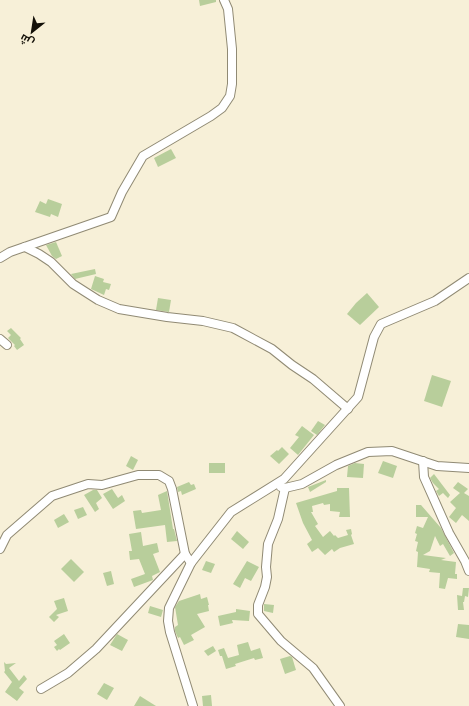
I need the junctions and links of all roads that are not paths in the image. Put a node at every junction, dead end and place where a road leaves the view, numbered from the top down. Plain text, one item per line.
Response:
1 (224, 0) edge
2 (25, 247) junction
3 (0, 258) edge
4 (469, 278) edge
5 (0, 339) edge
6 (7, 345) dead end
7 (348, 409) junction
8 (424, 461) junction
9 (469, 468) edge
10 (272, 486) junction
11 (285, 488) junction
12 (0, 549) edge
13 (185, 554) junction
14 (191, 562) junction
15 (469, 571) edge
16 (41, 689) dead end
17 (193, 706) edge
18 (340, 706) edge

1 - 2 street
2 - 3 street
2 - 7 street
4 - 7 street
5 - 6 street
7 - 10 street
8 - 9 street
8 - 11 street
8 - 15 street
10 - 11 street
10 - 14 street
11 - 18 street
12 - 13 street
13 - 14 street
13 - 16 street
14 - 17 street

